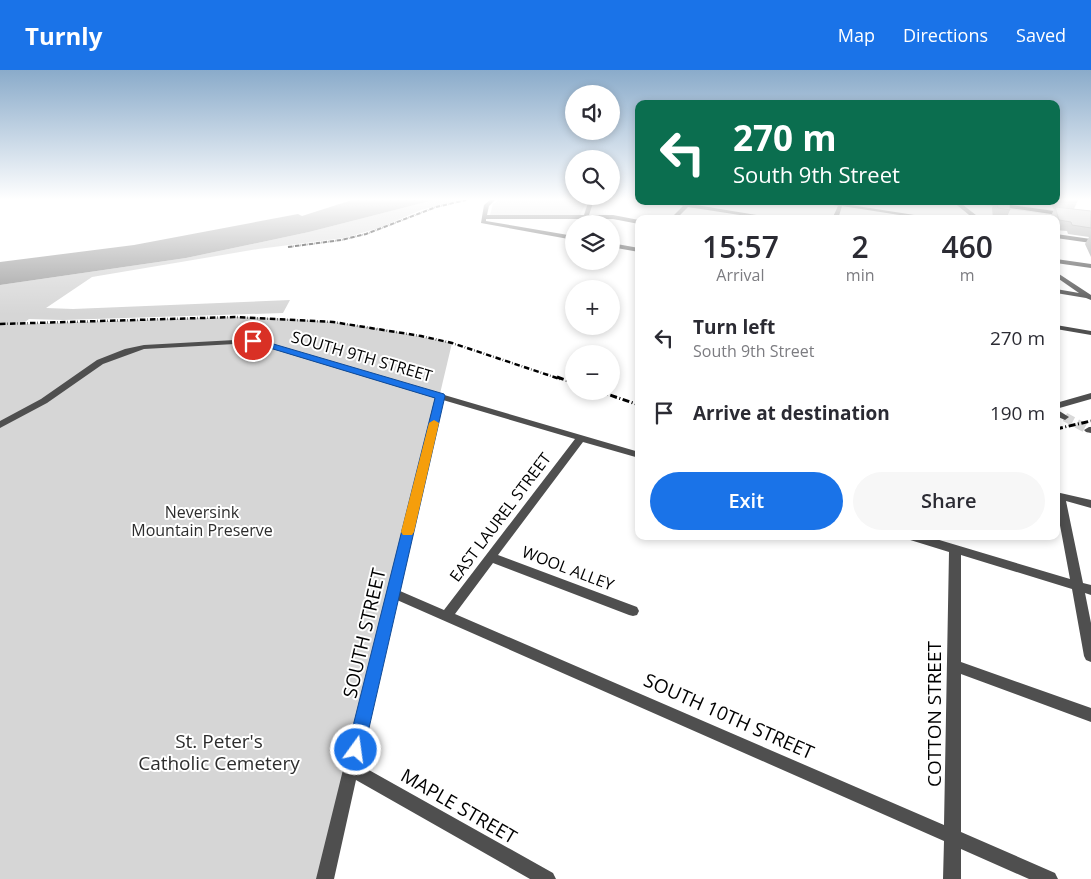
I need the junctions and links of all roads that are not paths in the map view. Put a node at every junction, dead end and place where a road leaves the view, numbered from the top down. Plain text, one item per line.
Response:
1 (1068, 238) edge
2 (1091, 241) edge
3 (620, 247) edge
4 (635, 249) edge
5 (1060, 262) edge
6 (1091, 266) edge
7 (1060, 277) edge
8 (1060, 292) edge
9 (1090, 297) edge
10 (1060, 328) edge
11 (1091, 333) edge
12 (440, 396) junction
13 (1091, 396) edge
14 (1060, 405) edge
15 (1060, 414) edge
16 (1066, 417) tunnel mouth
17 (0, 425) edge
18 (581, 438) junction
19 (635, 454) edge
20 (1060, 496) edge
21 (1091, 504) edge
22 (1060, 505) edge
23 (925, 540) edge
24 (955, 549) junction
25 (490, 557) junction
26 (1077, 586) junction
27 (1091, 590) edge
28 (393, 593) junction
29 (633, 611) dead end
30 (446, 616) junction
31 (1091, 656) edge
32 (954, 666) junction
33 (1091, 715) edge
34 (351, 768) junction
35 (953, 837) junction
36 (325, 879) edge
37 (547, 879) edge
38 (952, 879) edge
39 (1049, 879) edge

1 - 2 street
3 - 4 street
5 - 6 street
7 - 9 street
8 - 9 street
10 - 11 street
12 - 17 street, SOUTH 9TH STREET
12 - 18 street, SOUTH 9TH STREET
12 - 28 street, SOUTH STREET
13 - 14 street
15 - 16 street
18 - 19 street, SOUTH 9TH STREET
18 - 25 street, EAST LAUREL STREET
20 - 21 street
22 - 26 street
23 - 24 street
24 - 26 street
24 - 32 street, COTTON STREET
25 - 29 street, WOOL ALLEY
25 - 30 street, EAST LAUREL STREET
26 - 27 street
26 - 31 street
28 - 30 street, SOUTH 10TH STREET
28 - 34 street, SOUTH STREET
30 - 35 street, SOUTH 10TH STREET
32 - 33 street
32 - 35 street, COTTON STREET
34 - 36 street, SOUTH STREET
34 - 37 street, MAPLE STREET
35 - 38 street, COTTON STREET
35 - 39 street, SOUTH 10TH STREET

